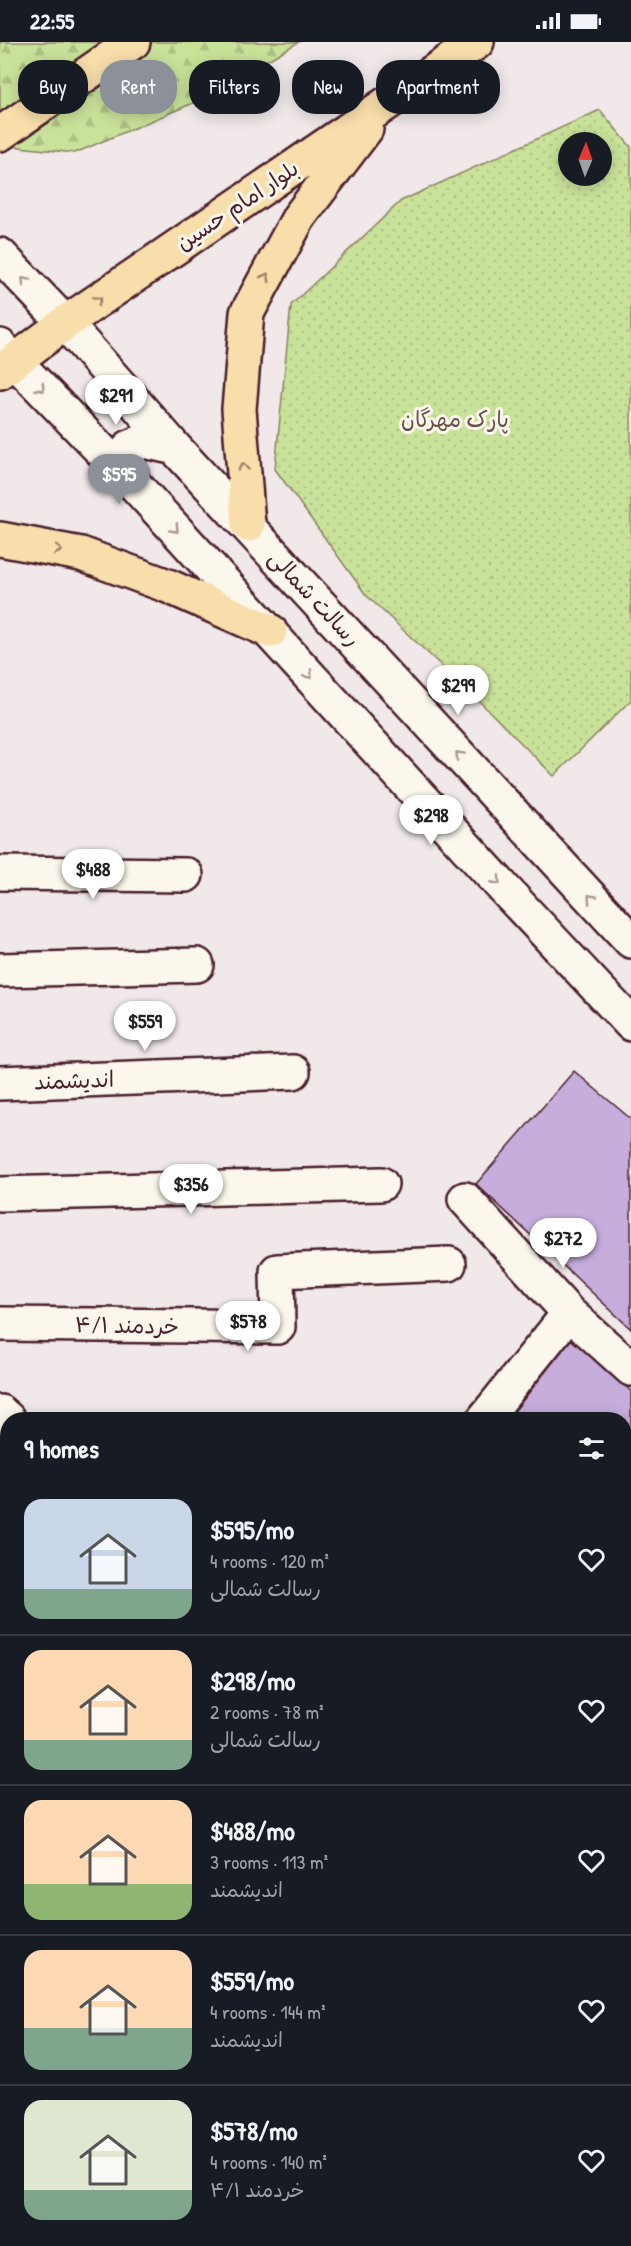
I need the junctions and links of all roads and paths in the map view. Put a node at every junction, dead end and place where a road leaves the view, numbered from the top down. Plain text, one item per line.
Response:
1 (133, 42) edge
2 (477, 42) edge
3 (451, 60) edge
4 (376, 111) edge
5 (377, 114) edge
6 (0, 134) edge
7 (0, 255) edge
8 (65, 323) junction
9 (5, 360) edge
10 (175, 448) junction
11 (133, 483) junction
12 (248, 525) junction
13 (0, 539) edge
14 (270, 631) junction
15 (0, 873) edge
16 (186, 875) dead end
17 (631, 941) edge
18 (197, 965) dead end
19 (0, 970) edge
20 (631, 1024) edge
21 (293, 1072) dead end
22 (0, 1083) edge
23 (381, 1184) dead end
24 (0, 1194) edge
25 (465, 1199) dead end
26 (449, 1264) dead end
27 (569, 1313) junction
28 (0, 1324) edge
29 (631, 1369) edge
30 (490, 1412) edge

1 - 6 main road
2 - 3 main road, بلوار امام حسین
8 -> 4 main road, بلوار امام حسین
12 -> 5 main road
8 -> 7 street, رسالت شمالی
8 - 9 main road, بلوار امام حسین
8 - 10 street, رسالت شمالی
9 -> 11 street
10 - 11 street
10 - 12 street, رسالت شمالی
11 -> 14 street
17 -> 12 street, رسالت شمالی
13 -> 14 main road
14 -> 20 street
15 - 16 street
18 - 19 street
21 - 22 street, اندیشمند
23 - 24 street
25 - 27 street
26 - 28 street, خردمند ۴/۱
27 - 29 street
27 - 30 street

